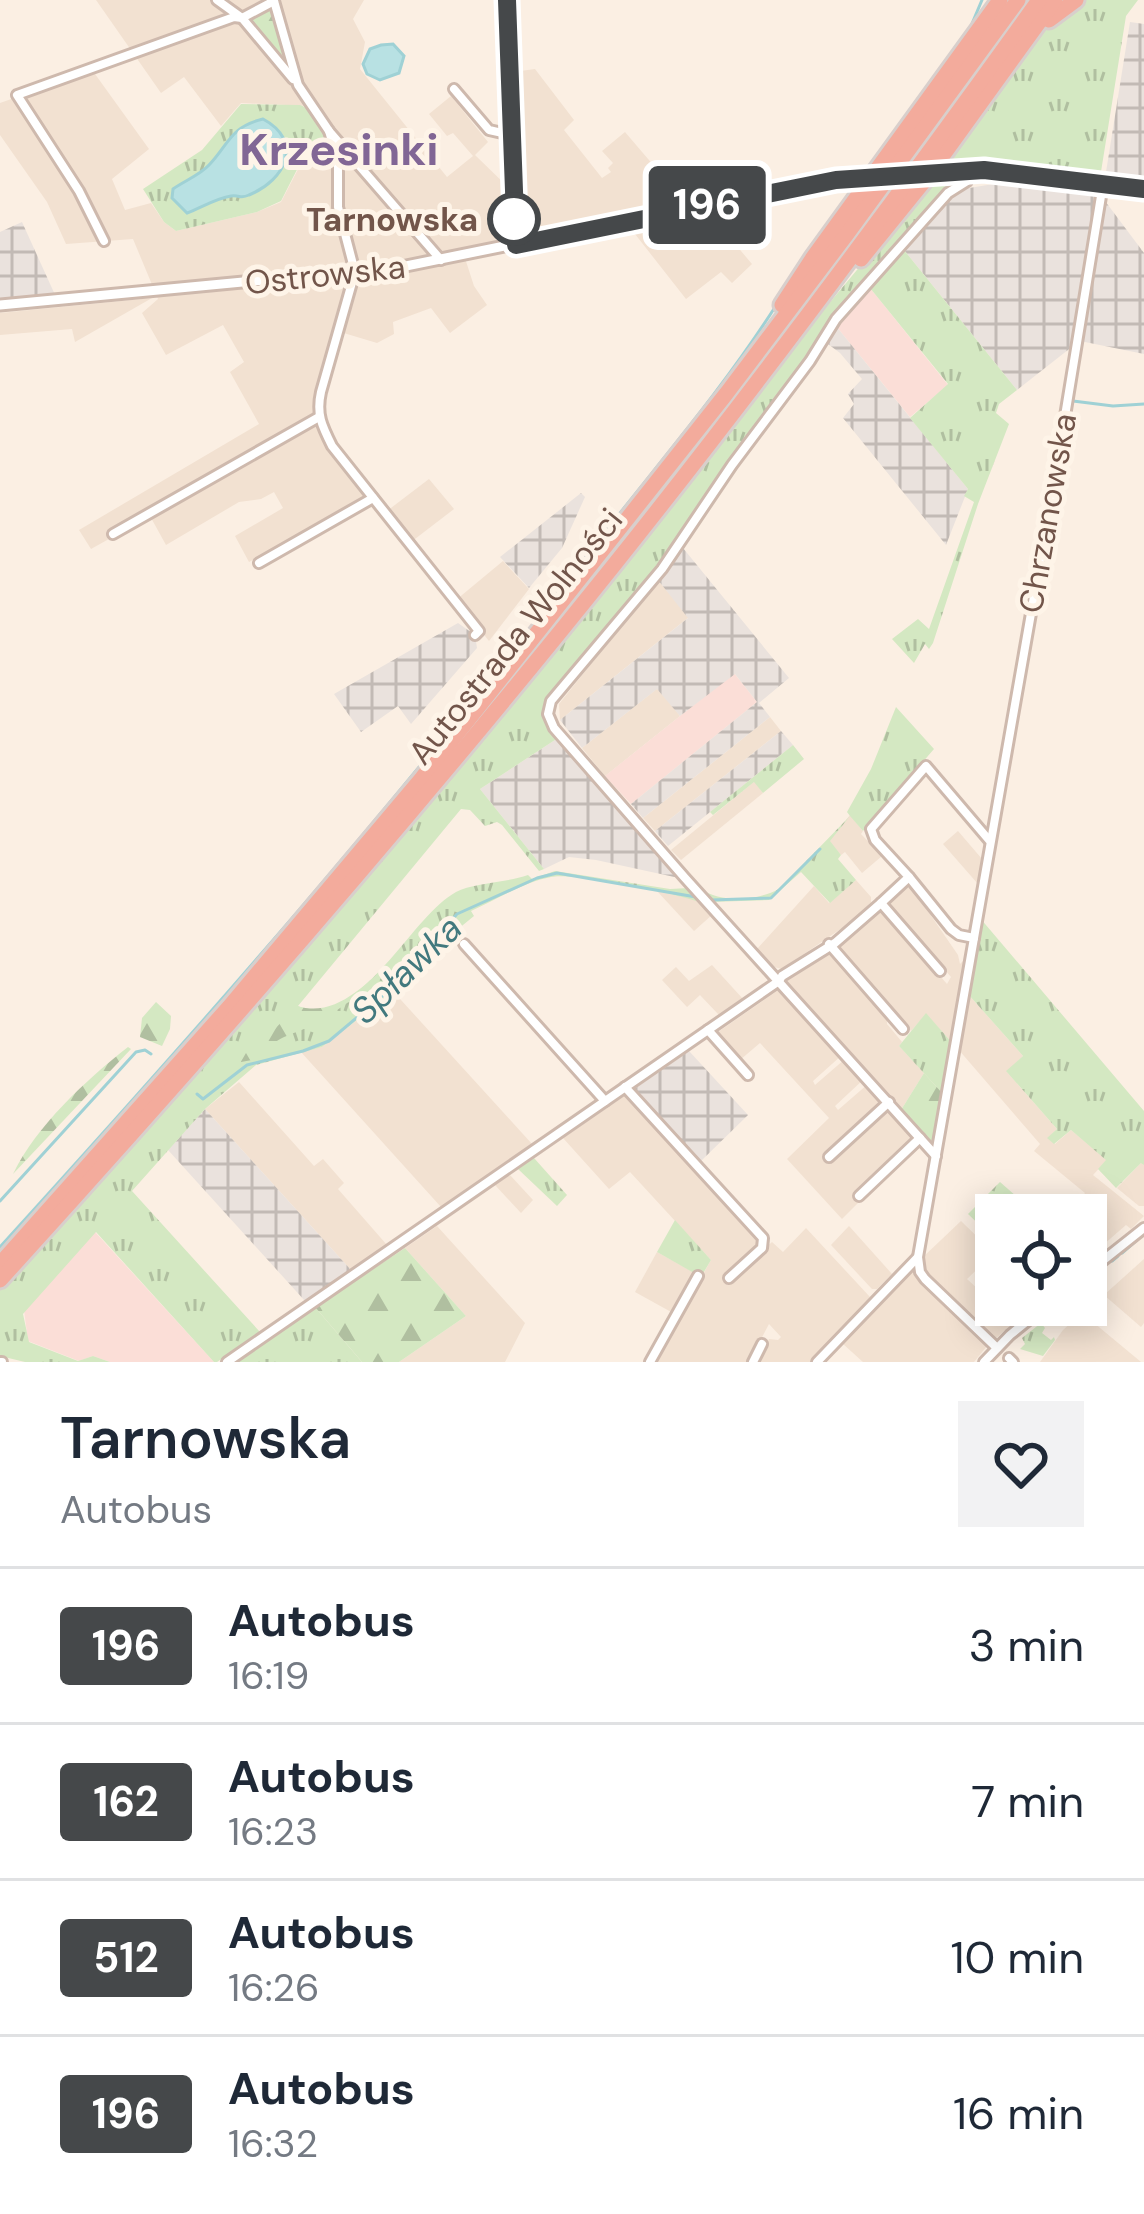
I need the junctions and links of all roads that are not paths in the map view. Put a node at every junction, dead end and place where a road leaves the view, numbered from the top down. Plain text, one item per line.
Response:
1 (218, 0) edge
2 (507, 0) edge
3 (987, 0) edge
4 (1000, 0) edge
5 (1018, 0) edge
6 (1039, 0) edge
7 (1055, 0) edge
8 (1076, 0) edge
9 (274, 1) edge
10 (242, 18) junction
11 (962, 53) junction
12 (1015, 58) junction
13 (298, 85) junction
14 (454, 89) dead end
15 (329, 130) junction
16 (511, 135) junction
17 (351, 154) junction
18 (338, 162) junction
19 (970, 170) junction
20 (1103, 184) junction
21 (1144, 189) edge
22 (104, 241) dead end
23 (516, 245) junction
24 (441, 260) junction
25 (355, 272) junction
26 (0, 305) edge
27 (795, 332) junction
28 (726, 394) junction
29 (319, 417) junction
30 (373, 498) junction
31 (113, 534) dead end
32 (260, 563) dead end
33 (476, 635) dead end
34 (991, 841) junction
35 (909, 877) junction
36 (881, 903) junction
37 (974, 938) junction
38 (464, 944) dead end
39 (829, 944) junction
40 (940, 971) dead end
41 (779, 981) junction
42 (903, 1029) dead end
43 (708, 1030) junction
44 (748, 1075) dead end
45 (626, 1088) junction
46 (605, 1102) junction
47 (889, 1102) junction
48 (920, 1138) junction
49 (936, 1156) junction
50 (829, 1157) dead end
51 (859, 1196) dead end
52 (1144, 1228) edge
53 (918, 1257) junction
54 (1107, 1257) edge
55 (0, 1264) edge
56 (698, 1276) dead end
57 (730, 1278) dead end
58 (0, 1280) edge
59 (1023, 1326) edge
60 (762, 1344) dead end
61 (997, 1348) junction
62 (227, 1362) edge
63 (650, 1362) edge
64 (753, 1362) edge
65 (817, 1362) edge
66 (984, 1362) edge

1 - 10 street
2 - 16 street
3 - 11 highway
4 - 11 highway
5 - 28 highway, Autostrada Wolności
6 - 27 highway, Autostrada Wolności
7 - 12 highway
8 - 12 highway
9 - 10 street
9 - 13 street
10 - 13 street
10 - 22 street
11 - 28 highway
12 - 27 highway
13 - 15 street
14 - 16 street
15 - 17 street
15 - 18 street
16 - 23 street
17 - 18 street
17 - 24 street
18 - 25 street
19 - 20 street, Ostrowska
19 - 23 street, Ostrowska, bridge
19 - 41 street
20 - 21 street, Ostrowska
20 - 34 street, Chrzanowska
23 - 24 street, Ostrowska
24 - 25 street, Ostrowska
25 - 26 street, Ostrowska
25 - 29 street
27 - 58 highway, Autostrada Wolności
28 - 55 highway, Autostrada Wolności
29 - 30 street
29 - 31 street
30 - 32 street
30 - 33 street
34 - 35 street
34 - 37 street, Chrzanowska
35 - 36 street
35 - 37 street
36 - 39 street
36 - 40 street
37 - 49 street, Chrzanowska
38 - 46 street
39 - 41 street
39 - 42 street
41 - 43 street
41 - 47 street
43 - 44 street
43 - 45 street
45 - 46 street
45 - 57 street
46 - 62 street
47 - 48 street
47 - 50 street
48 - 49 street
48 - 51 street
49 - 53 street, Chrzanowska
52 - 54 street
53 - 61 street
53 - 65 street
56 - 63 street
59 - 61 street
60 - 64 street
61 - 66 street

